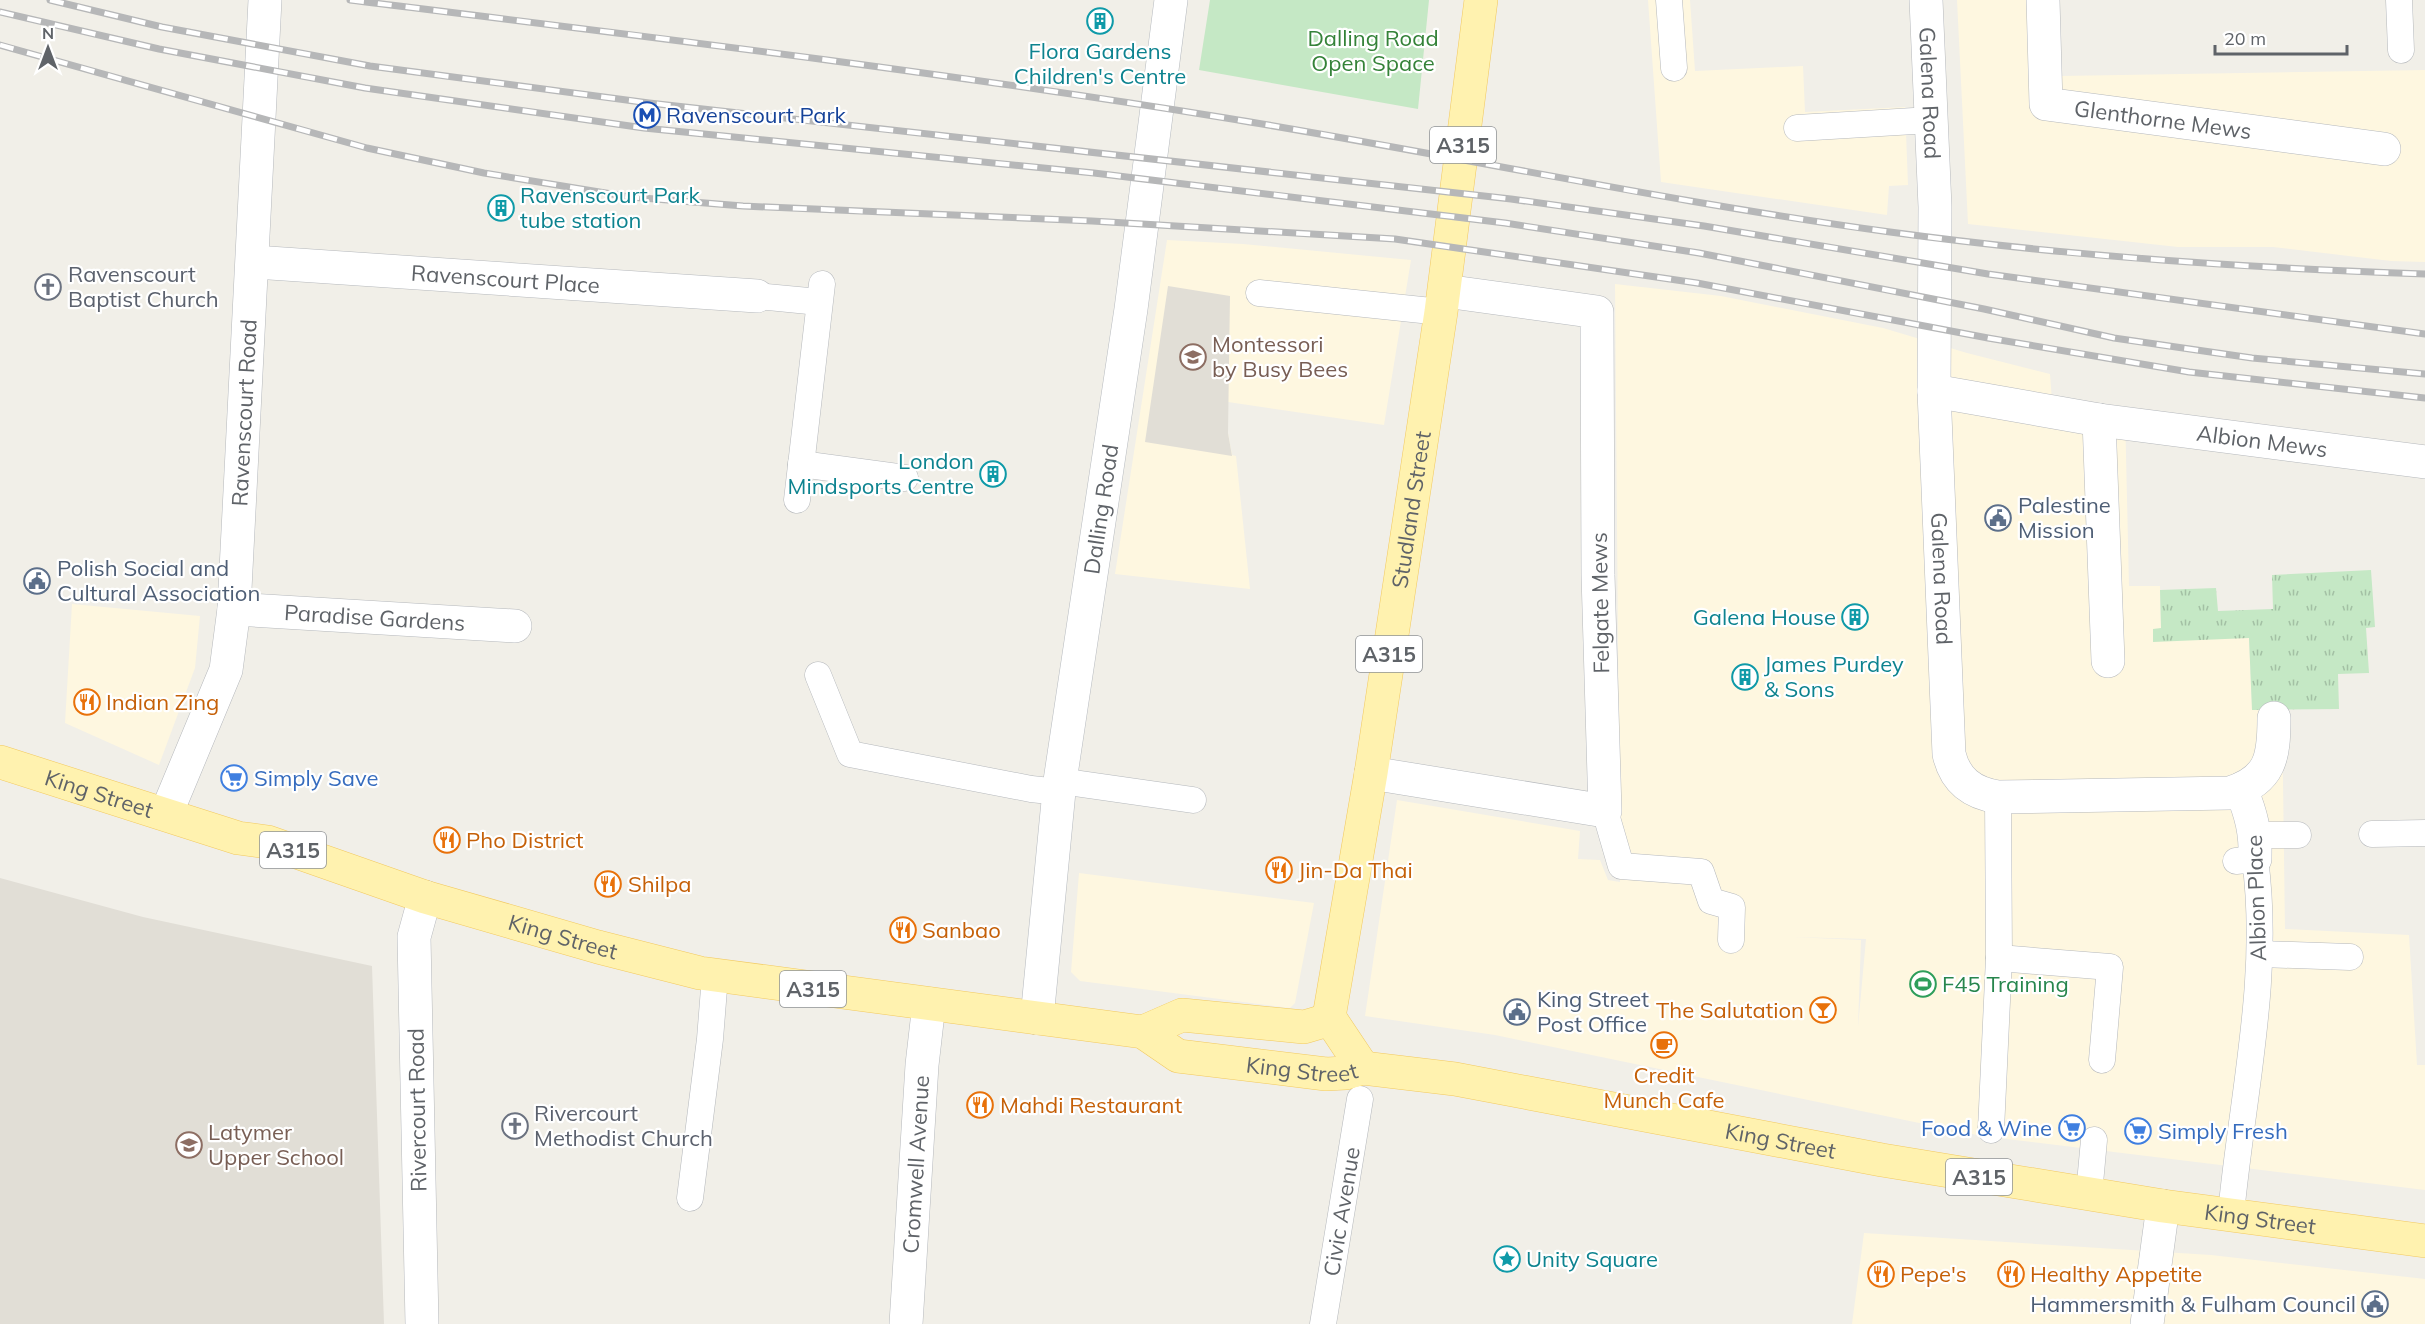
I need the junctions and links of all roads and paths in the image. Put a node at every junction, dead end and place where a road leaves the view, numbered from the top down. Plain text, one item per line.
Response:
1 (265, 0) edge
2 (1171, 0) edge
3 (1481, 0) edge
4 (1669, 0) edge
5 (1926, 0) edge
6 (2043, 0) edge
7 (2399, 0) edge
8 (2401, 50) dead end
9 (1674, 68) dead end
10 (1931, 120) junction
11 (1797, 128) dead end
12 (2384, 149) dead end
13 (254, 262) junction
14 (1258, 293) dead end
15 (757, 296) joint
16 (1443, 302) junction
17 (1934, 391) junction
18 (2099, 420) junction
19 (2425, 462) edge
20 (801, 464) junction
21 (905, 478) dead end
22 (797, 500) dead end
23 (234, 609) junction
24 (515, 626) dead end
25 (2108, 661) dead end
26 (818, 675) dead end
27 (2274, 718) dead end
28 (0, 762) edge
29 (1371, 773) junction
30 (1060, 787) junction
31 (2241, 789) junction
32 (1998, 797) junction
33 (1193, 800) dead end
34 (1605, 811) junction
35 (166, 814) junction
36 (2425, 833) edge
37 (2372, 834) dead end
38 (2298, 835) dead end
39 (2249, 852) junction
40 (425, 897) junction
41 (1731, 940) dead end
42 (2261, 954) junction
43 (2349, 957) dead end
44 (1999, 958) junction
45 (715, 976) junction
46 (929, 1004) junction
47 (1329, 1017) junction
48 (1036, 1018) junction
49 (1143, 1032) junction
50 (2102, 1060) dead end
51 (1361, 1083) junction
52 (1991, 1130) dead end
53 (2094, 1140) dead end
54 (2089, 1194) junction
55 (690, 1198) dead end
56 (2163, 1206) junction
57 (2231, 1214) junction
58 (2425, 1241) edge
59 (422, 1324) edge
60 (906, 1324) edge
61 (1323, 1324) edge
62 (2147, 1324) edge

1 - 13 street, Ravenscourt Road
2 - 30 street, Dalling Road
3 - 16 main road, Studland Street / A315
4 - 9 lane
5 - 10 street, Galena Road
6 - 12 street, Glenthorne Mews
7 - 8 lane
10 - 11 lane
10 - 17 street, Galena Road
13 - 15 street, Ravenscourt Place
13 - 23 street, Ravenscourt Road
14 - 16 lane
15 - 20 lane
16 - 29 main road, Studland Street / A315
16 - 34 street, Felgate Mews
17 - 18 street, Albion Mews
17 - 32 street, Galena Road
18 - 19 street, Albion Mews
18 - 25 street
20 - 21 lane
20 - 22 lane
23 - 24 street, Paradise Gardens
23 - 35 street, Ravenscourt Road
26 - 30 lane
27 - 31 street
28 - 35 main road, King Street / A315
29 - 34 street
29 - 47 main road, Studland Street / A315
30 - 33 lane
30 - 48 street, Dalling Road
31 - 32 street
31 - 39 street, Albion Place
32 - 44 lane
34 - 41 lane
35 - 40 main road, King Street / A315
36 - 37 lane
38 - 39 lane
39 - 42 lane, Albion Place
40 - 45 main road, King Street / A315
40 - 59 street, Rivercourt Road
42 - 43 lane
42 - 57 lane, Albion Place
44 - 50 lane
44 - 52 lane
45 - 46 main road, King Street / A315
45 - 55 lane
46 - 48 main road, King Street / A315
46 - 60 street, Cromwell Avenue
47 - 49 main road, King Street
47 - 51 main road
48 - 49 main road, King Street / A315
49 - 51 main road, King Street / A315
51 - 54 main road, King Street / A315
51 - 61 lane, Civic Avenue
53 - 54 lane
54 - 56 main road, King Street / A315
56 - 57 main road, King Street / A315
56 - 62 street
57 - 58 main road, King Street / A315

